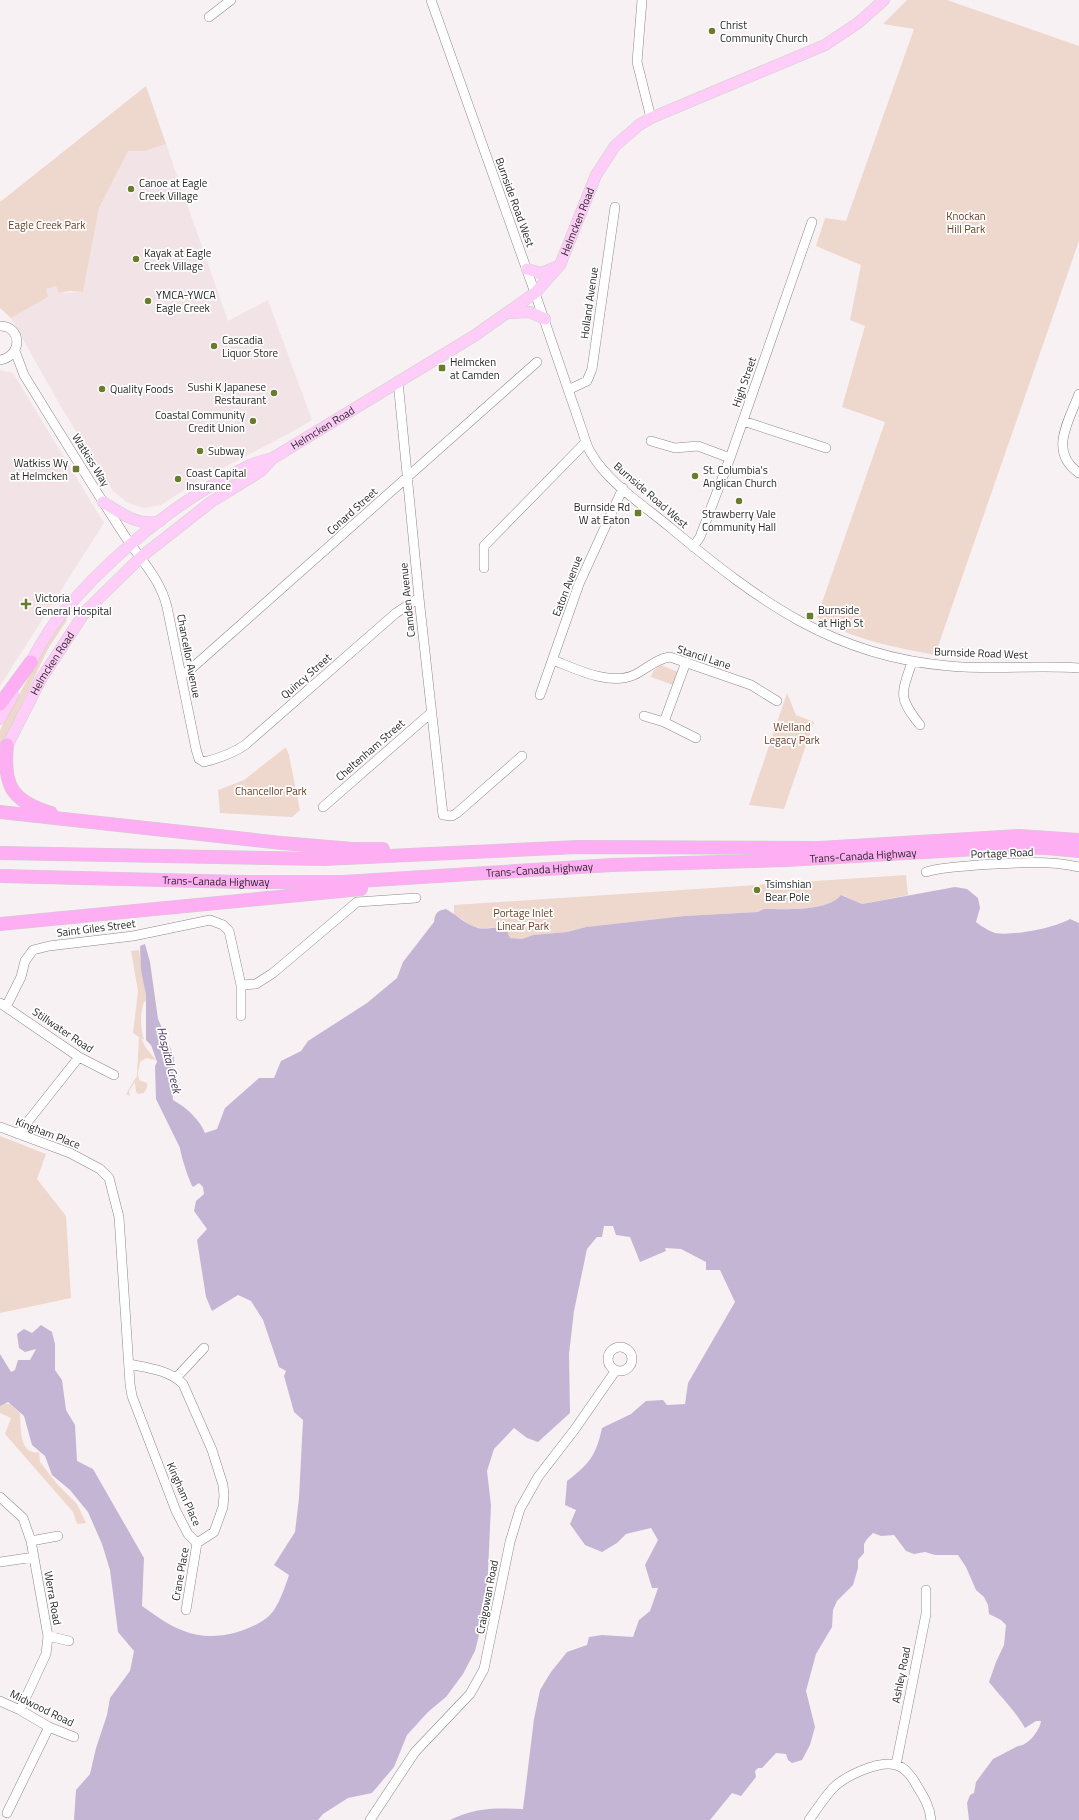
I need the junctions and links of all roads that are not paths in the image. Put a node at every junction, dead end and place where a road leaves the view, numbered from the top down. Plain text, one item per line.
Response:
1 (231, 0) edge
2 (431, 0) edge
3 (642, 0) edge
4 (884, 0) edge
5 (209, 17) dead end
6 (651, 118) junction
7 (615, 207) dead end
8 (812, 222) dead end
9 (560, 265) junction
10 (527, 269) junction
11 (535, 293) junction
12 (507, 313) junction
13 (545, 319) junction
14 (0, 325) edge
15 (15, 351) junction
16 (3, 360) edge
17 (537, 362) dead end
18 (24, 375) junction
19 (398, 382) junction
20 (568, 390) junction
21 (1079, 394) edge
22 (744, 420) junction
23 (651, 441) dead end
24 (586, 442) junction
25 (826, 448) dead end
26 (273, 458) junction
27 (730, 458) junction
28 (1079, 473) edge
29 (408, 477) junction
30 (623, 488) junction
31 (103, 502) junction
32 (160, 521) junction
33 (132, 545) junction
34 (692, 546) junction
35 (141, 557) junction
36 (484, 568) dead end
37 (419, 598) junction
38 (553, 660) junction
39 (31, 662) junction
40 (686, 662) junction
41 (912, 662) junction
42 (1079, 668) edge
43 (181, 676) junction
44 (540, 695) dead end
45 (777, 701) dead end
46 (0, 704) edge
47 (432, 712) junction
48 (644, 716) dead end
49 (0, 719) edge
50 (664, 722) junction
51 (920, 726) dead end
52 (696, 738) dead end
53 (7, 744) junction
54 (522, 756) dead end
55 (0, 762) edge
56 (204, 762) joint
57 (323, 807) dead end
58 (0, 812) edge
59 (96, 822) junction
60 (1079, 840) edge
61 (550, 847) junction
62 (1079, 851) edge
63 (0, 853) edge
64 (612, 865) junction
65 (1079, 868) edge
66 (926, 872) dead end
67 (0, 876) edge
68 (416, 898) dead end
69 (1, 924) edge
70 (241, 985) junction
71 (3, 1005) edge
72 (241, 1016) dead end
73 (79, 1057) junction
74 (114, 1075) dead end
75 (0, 1127) edge
76 (18, 1134) junction
77 (204, 1348) dead end
78 (129, 1364) junction
79 (616, 1370) dead end
80 (176, 1378) junction
81 (0, 1497) edge
82 (58, 1536) dead end
83 (32, 1541) junction
84 (197, 1543) junction
85 (34, 1557) junction
86 (0, 1562) edge
87 (926, 1590) dead end
88 (186, 1610) dead end
89 (48, 1636) junction
90 (69, 1641) dead end
91 (0, 1701) edge
92 (20, 1710) junction
93 (49, 1727) junction
94 (74, 1737) dead end
95 (896, 1764) junction
96 (7, 1813) dead end
97 (370, 1820) edge
98 (809, 1820) edge
99 (931, 1820) edge

1 - 5 street
2 - 10 street, Burnside Road West
3 - 6 street
4 - 6 main road, Helmcken Road
6 - 9 main road, Helmcken Road
7 - 20 street, Holland Avenue
8 - 22 street, High Street
9 - 10 main road
9 - 11 main road, Helmcken Road
10 - 11 street, Burnside Road West
11 - 12 main road, Helmcken Road
11 - 13 street, Burnside Road West
12 - 13 main road
12 - 19 main road, Helmcken Road
13 - 20 street, Burnside Road West
14 - 15 street, Watkiss Way
15 - 16 street
15 - 18 street, Watkiss Way
16 - 18 street, Watkiss Way
17 - 29 street, Conard Street
18 - 31 street, Watkiss Way
19 - 26 main road, Helmcken Road
19 - 29 street, Camden Avenue
20 - 24 street, Burnside Road West
21 - 28 street
22 - 25 street
22 - 27 street, High Street
23 - 27 street
24 - 30 street, Burnside Road West
24 - 36 street
26 - 32 main road, Helmcken Road
26 - 35 main road, Helmcken Road
27 - 34 street, High Street
29 - 37 street, Camden Avenue
29 - 43 street, Conard Street
30 - 34 street, Burnside Road West
30 - 38 street, Eaton Avenue
31 - 32 main road
31 - 33 street, Watkiss Way
32 - 33 main road, Helmcken Road
33 - 35 street, Watkiss Way
33 - 39 main road, Helmcken Road
34 - 41 street, Burnside Road West
35 - 43 street, Chancellor Avenue
35 - 53 main road, Helmcken Road
37 - 47 street, Camden Avenue
37 - 56 street, Quincy Street
38 - 40 street, Stancil Lane
38 - 44 street, Eaton Avenue
39 - 46 highway
39 - 49 main road, Helmcken Road
40 - 45 street, Stancil Lane
40 - 50 street
41 - 42 street, Burnside Road West
41 - 51 street
43 - 56 street, Chancellor Avenue
47 - 54 street, Camden Avenue
47 - 57 street, Cheltenham Street
48 - 50 street
50 - 52 street
53 - 55 main road, Helmcken Road
53 - 59 highway
58 - 59 highway
59 - 61 highway
60 - 61 highway, Trans-Canada Highway
61 - 63 highway, Trans-Canada Highway
62 - 64 highway, Trans-Canada Highway
64 - 67 highway, Trans-Canada Highway
64 - 69 highway
65 - 66 street, Portage Road
68 - 70 street
70 - 71 street, Saint Giles Street
70 - 72 street
71 - 73 street, Stillwater Road
73 - 74 street, Stillwater Road
73 - 76 street
75 - 76 street, Kingham Place
76 - 78 street, Kingham Place
77 - 80 street
78 - 80 street
78 - 84 street, Kingham Place
79 - 97 street, Craigowan Road
80 - 84 street, Kingham Place
81 - 83 street, Werra Road
82 - 83 street
83 - 85 street, Werra Road
84 - 88 street, Crane Place
85 - 86 street
85 - 89 street, Werra Road
87 - 95 street, Ashley Road
89 - 90 street
89 - 92 street, Werra Road
91 - 92 street, Midwood Road
92 - 93 street, Midwood Road
93 - 94 street, Midwood Road
93 - 96 street
95 - 98 street
95 - 99 street

